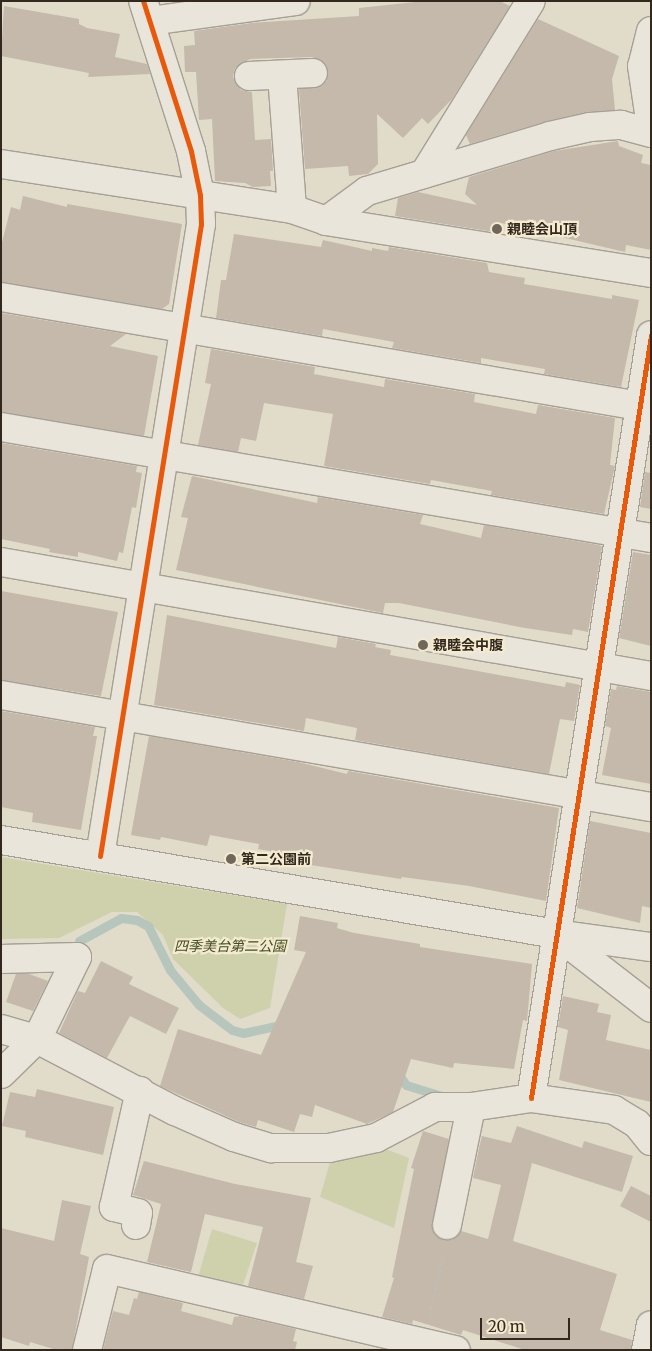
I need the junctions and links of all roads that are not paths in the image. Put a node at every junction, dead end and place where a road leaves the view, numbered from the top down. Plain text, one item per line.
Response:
1 (296, 1) edge
2 (531, 1) edge
3 (146, 11) edge
4 (651, 31) edge
5 (313, 73) dead end
6 (282, 75) junction
7 (249, 76) dead end
8 (651, 126) edge
9 (651, 132) edge
10 (3, 166) edge
11 (424, 174) junction
12 (200, 195) junction
13 (292, 209) junction
14 (326, 221) junction
15 (651, 273) edge
16 (1, 297) edge
17 (184, 328) junction
18 (651, 335) edge
19 (645, 407) edge
20 (1, 427) edge
21 (164, 455) junction
22 (618, 533) junction
23 (651, 538) edge
24 (1, 562) edge
25 (143, 585) junction
26 (600, 668) junction
27 (651, 676) edge
28 (1, 695) edge
29 (122, 714) junction
30 (578, 797) junction
31 (651, 807) edge
32 (1, 840) edge
33 (100, 856) junction
34 (556, 934) junction
35 (651, 947) edge
36 (1, 959) edge
37 (651, 1008) edge
38 (1, 1029) edge
39 (37, 1039) junction
40 (1, 1074) edge
41 (140, 1091) junction
42 (531, 1098) junction
43 (472, 1107) junction
44 (651, 1141) edge
45 (136, 1225) dead end
46 (447, 1225) road end
47 (651, 1325) edge
48 (88, 1350) edge
49 (456, 1350) edge
50 (646, 1350) edge

1 - 3 street
2 - 11 street
3 - 12 street
4 - 8 street
5 - 6 street
6 - 7 street
6 - 13 street
9 - 11 street
10 - 12 street
11 - 14 street
12 - 13 street
12 - 17 street
13 - 14 street
14 - 15 street
16 - 17 street
17 - 19 street
17 - 21 street
18 - 19 street
19 - 22 street
20 - 21 street
21 - 22 street
21 - 25 street
22 - 23 street
22 - 26 street
24 - 25 street
25 - 26 street
25 - 29 street
26 - 27 street
26 - 30 street
28 - 29 street
29 - 30 street
29 - 33 street
30 - 31 street
30 - 34 street
32 - 33 street
33 - 34 street
34 - 35 street
34 - 37 street
34 - 42 street
36 - 39 street
38 - 39 street
39 - 40 street
39 - 41 street
41 - 43 street
41 - 45 street
42 - 43 street
42 - 44 street
43 - 46 street
47 - 50 street
48 - 49 street

